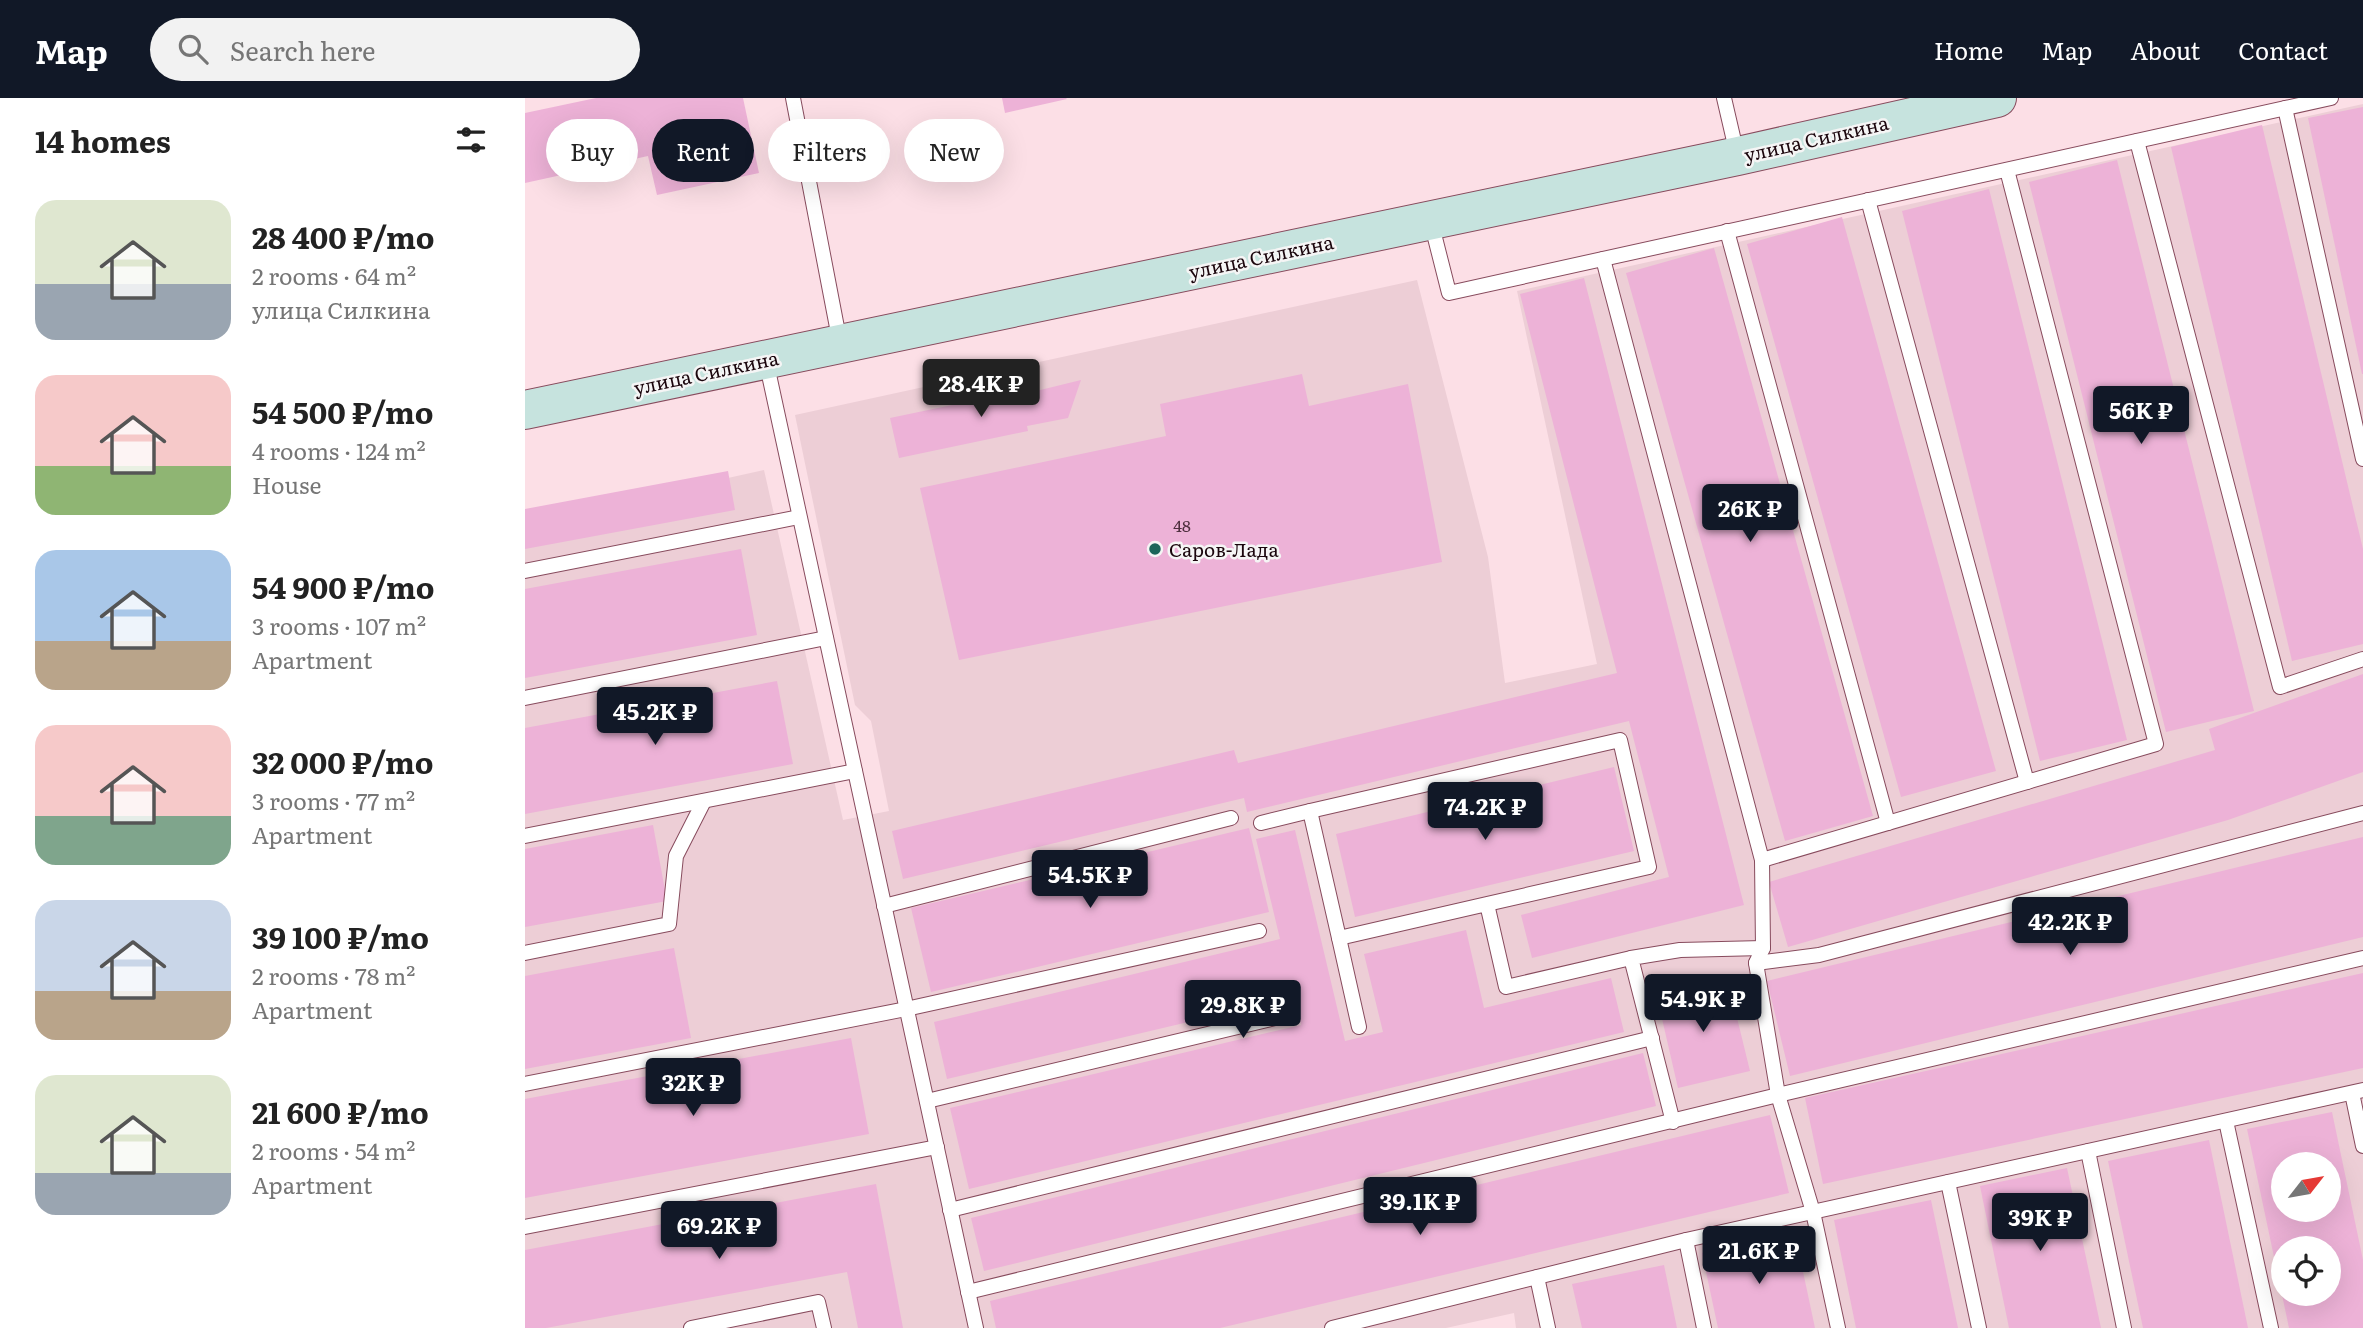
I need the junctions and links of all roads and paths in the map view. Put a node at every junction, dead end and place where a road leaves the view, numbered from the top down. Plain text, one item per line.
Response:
1 (793, 98) edge
2 (1724, 98) edge
3 (1997, 98) edge
4 (2331, 98) edge
5 (2285, 108) junction
6 (2137, 141) junction
7 (1738, 156) junction
8 (2007, 170) junction
9 (1868, 201) junction
10 (1430, 220) junction
11 (1727, 231) junction
12 (1603, 259) junction
13 (841, 344) junction
14 (765, 360) junction
15 (525, 410) edge
16 (2363, 458) edge
17 (799, 517) junction
18 (525, 571) edge
19 (826, 638) junction
20 (2363, 659) edge
21 (525, 698) edge
22 (855, 771) junction
23 (2027, 782) junction
24 (704, 801) junction
25 (1310, 811) junction
26 (2363, 813) edge
27 (1231, 818) dead end
28 (1261, 823) dead end
29 (1888, 823) junction
30 (525, 836) edge
31 (1762, 860) junction
32 (1487, 904) junction
33 (884, 906) junction
34 (1259, 931) dead end
35 (1339, 938) junction
36 (1763, 948) junction
37 (525, 953) edge
38 (1631, 958) junction
39 (2363, 958) edge
40 (1756, 963) junction
41 (906, 1009) junction
42 (1275, 1018) dead end
43 (1359, 1027) dead end
44 (1652, 1038) junction
45 (525, 1084) edge
46 (2358, 1092) edge
47 (1778, 1095) junction
48 (927, 1101) junction
49 (2226, 1121) junction
50 (1673, 1122) junction
51 (2363, 1146) edge
52 (937, 1147) junction
53 (2088, 1151) junction
54 (1948, 1182) junction
55 (950, 1210) junction
56 (1813, 1212) junction
57 (525, 1227) edge
58 (1686, 1240) junction
59 (1537, 1277) junction
60 (968, 1292) junction
61 (691, 1328) edge
62 (824, 1328) edge
63 (976, 1328) edge
64 (1332, 1328) edge
65 (1548, 1328) edge
66 (1705, 1328) edge
67 (1838, 1328) edge
68 (1979, 1328) edge
69 (2124, 1328) edge
70 (2271, 1328) edge

1 - 13 lane
2 - 7 lane
3 - 7 main road, улица Силкина
4 - 5 lane
5 - 6 lane
5 - 16 lane
6 - 8 lane
6 - 20 lane
7 - 10 main road, улица Силкина
8 - 9 lane
8 - 23 lane
9 - 11 lane
9 - 23 lane
10 - 12 lane
10 - 13 main road, улица Силкина
11 - 12 lane
11 - 29 lane
12 - 31 lane
13 - 14 main road, улица Силкина
14 - 15 main road, улица Силкина
14 - 17 lane
17 - 18 lane
17 - 19 lane
19 - 21 lane
19 - 22 lane
22 - 24 lane
22 - 33 lane
23 - 29 lane
24 - 30 lane
24 - 37 lane
25 - 28 lane
25 - 32 lane
25 - 35 lane
26 - 40 lane
27 - 33 lane
29 - 31 lane
31 - 36 lane
32 - 35 lane
32 - 38 lane
33 - 41 lane
34 - 41 lane
35 - 43 lane
36 - 38 lane
36 - 40 lane
38 - 44 lane
39 - 47 lane
40 - 47 lane
41 - 45 lane
41 - 48 lane
42 - 48 lane
44 - 50 lane
44 - 55 lane
46 - 49 lane
46 - 51 lane
47 - 50 lane
47 - 56 lane
48 - 52 lane
49 - 53 lane
49 - 70 lane
50 - 60 lane
52 - 55 lane
52 - 57 lane
53 - 54 lane
53 - 69 lane
54 - 56 lane
54 - 68 lane
55 - 60 lane
56 - 58 lane
56 - 67 lane
58 - 59 lane
58 - 66 lane
59 - 64 lane
59 - 65 lane
60 - 63 lane
61 - 62 lane

